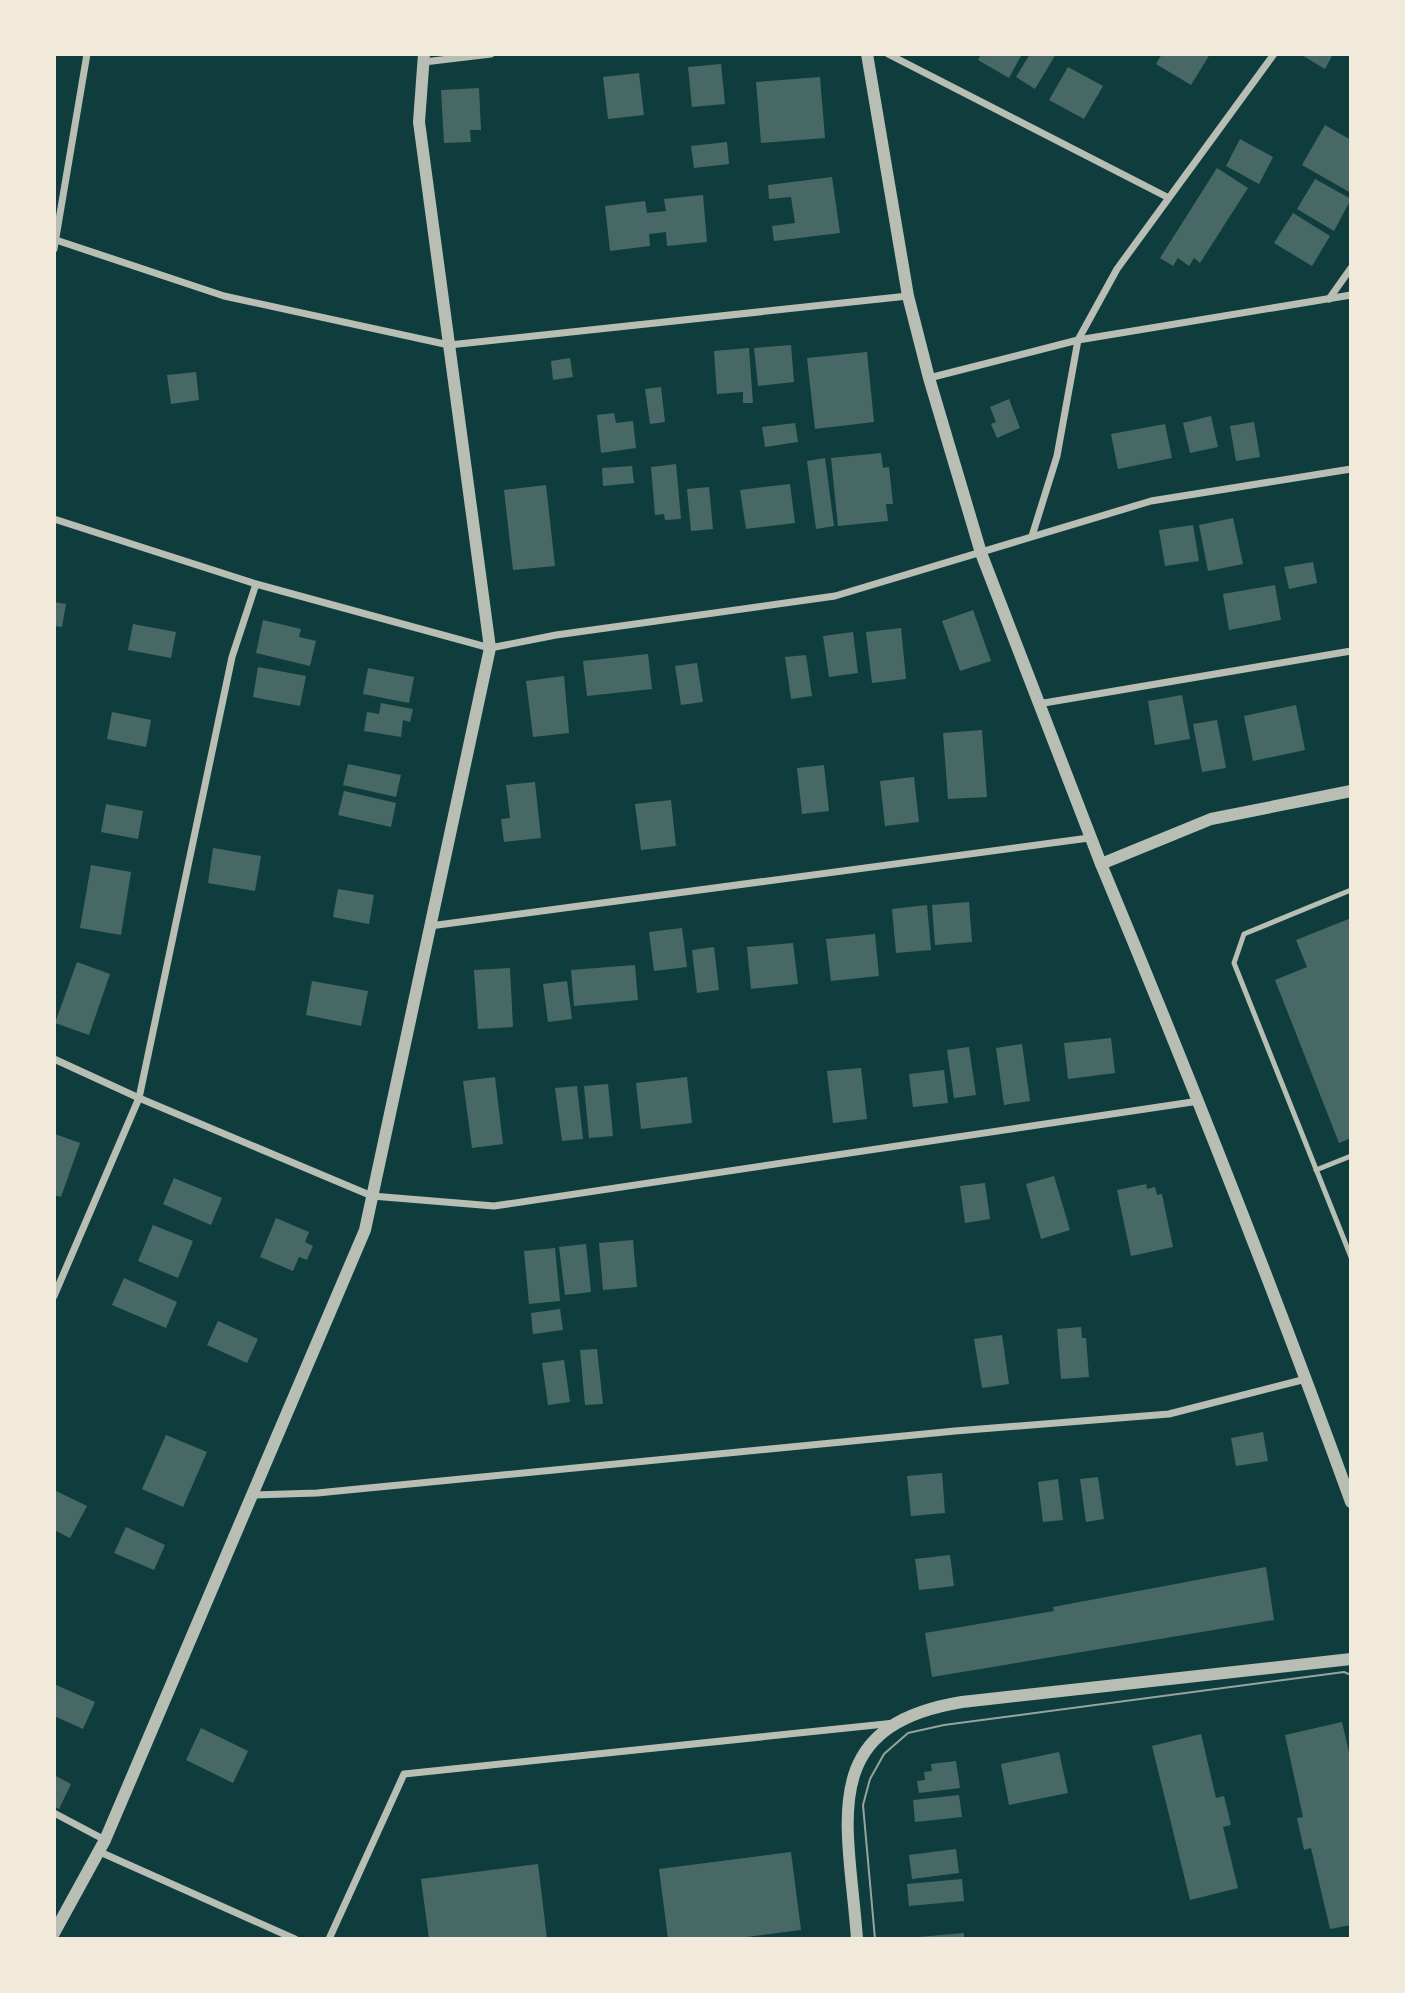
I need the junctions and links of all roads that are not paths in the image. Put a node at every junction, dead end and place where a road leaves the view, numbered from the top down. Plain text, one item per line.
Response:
1 (87, 54) edge
2 (491, 54) edge
3 (867, 54) edge
4 (888, 54) edge
5 (1274, 54) edge
6 (424, 58) edge
7 (1167, 197) junction
8 (56, 240) edge
9 (54, 249) edge
10 (1351, 268) edge
11 (1351, 295) edge
12 (908, 296) junction
13 (1329, 300) junction
14 (1078, 340) junction
15 (449, 345) junction
16 (929, 378) junction
17 (1351, 469) edge
18 (54, 519) edge
19 (1032, 536) junction
20 (981, 552) junction
21 (256, 584) junction
22 (490, 648) junction
23 (1351, 651) edge
24 (1038, 704) junction
25 (1351, 791) edge
26 (1089, 838) junction
27 (1101, 864) junction
28 (1351, 890) edge
29 (430, 926) junction
30 (54, 1059) edge
31 (139, 1098) junction
32 (1199, 1101) junction
33 (1351, 1156) edge
34 (1316, 1170) junction
35 (372, 1196) junction
36 (1351, 1257) edge
37 (54, 1296) edge
38 (1306, 1379) junction
39 (253, 1495) junction
40 (1351, 1502) edge
41 (1351, 1659) edge
42 (896, 1723) junction
43 (54, 1813) edge
44 (103, 1846) junction
45 (54, 1933) edge
46 (295, 1939) edge
47 (329, 1939) edge
48 (857, 1939) edge

1 - 8 street
2 - 6 street
3 - 12 street
4 - 7 street
5 - 7 street
6 - 15 street
7 - 14 street
8 - 9 street
8 - 15 street
10 - 13 street
11 - 13 street
12 - 15 street
12 - 16 street
13 - 14 street
14 - 16 street
14 - 19 street
15 - 22 street
16 - 20 street
17 - 19 street
18 - 21 street
19 - 20 street
20 - 22 street
20 - 24 street
21 - 22 street
21 - 31 street
22 - 29 street
23 - 24 street
24 - 26 street
25 - 27 street
26 - 27 street
26 - 29 street
27 - 32 street
28 - 34 lane
29 - 35 street
30 - 31 street
31 - 35 street
31 - 37 street
32 - 35 street
32 - 38 street
33 - 34 lane
34 - 36 lane
35 - 39 street
38 - 39 street
38 - 40 street
39 - 44 street
41 - 42 street
42 - 47 street
42 - 48 street
43 - 44 street
44 - 45 street
44 - 46 street

